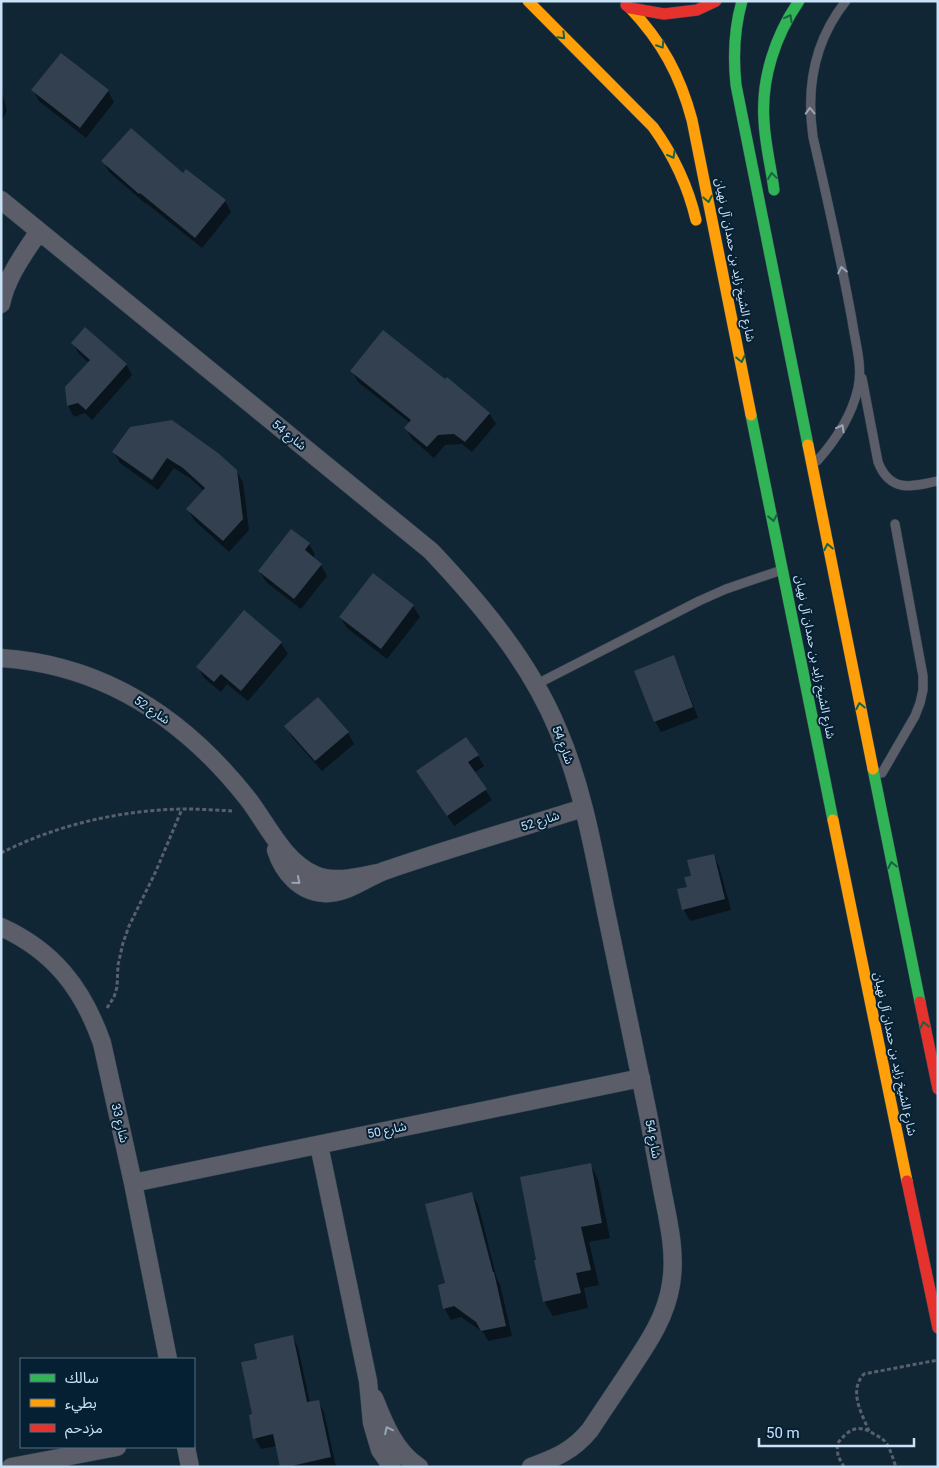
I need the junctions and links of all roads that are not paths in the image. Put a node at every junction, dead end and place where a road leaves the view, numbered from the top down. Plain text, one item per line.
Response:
1 (528, 1) edge
2 (618, 1) edge
3 (716, 1) edge
4 (742, 1) edge
5 (799, 1) edge
6 (846, 1) edge
7 (630, 8) junction
8 (775, 198) dead end
9 (1, 200) edge
10 (697, 228) dead end
11 (39, 231) junction
12 (777, 237) dead end
13 (771, 258) junction
14 (712, 283) dead end
15 (728, 295) junction
16 (1, 304) edge
17 (860, 368) junction
18 (812, 467) junction
19 (938, 481) edge
20 (895, 524) dead end
21 (784, 570) junction
22 (1, 658) edge
23 (535, 685) junction
24 (875, 784) junction
25 (583, 808) junction
26 (1, 927) edge
27 (640, 1078) junction
28 (938, 1090) edge
29 (319, 1144) junction
30 (133, 1183) junction
31 (938, 1328) edge
32 (168, 1358) edge
33 (368, 1381) junction
34 (112, 1448) edge
35 (186, 1448) edge
36 (11, 1467) edge
37 (190, 1467) edge
38 (392, 1467) edge
39 (419, 1467) edge
40 (531, 1467) edge

1 -> 10 main road
2 - 7 main road
3 - 7 main road
4 - 13 main road
8 -> 5 main road
17 -> 6 lane
7 -> 15 main road, شارع الشيخ زايد بن حمدان آل نهيان
9 - 11 street, شارع 54
11 - 16 street
11 - 23 street, شارع 54
12 - 13 main road
13 - 18 main road
14 - 15 main road
15 -> 21 main road, شارع الشيخ زايد بن حمدان آل نهيان
18 -> 17 lane
17 - 19 lane
24 -> 18 main road
20 - 24 lane
21 - 23 lane
21 - 31 main road, شارع الشيخ زايد بن حمدان آل نهيان
22 - 25 street, شارع 52
23 - 25 street, شارع 54
28 -> 24 main road
25 - 27 street, شارع 54
26 - 30 street, شارع 33
27 - 29 street, شارع 50
27 - 40 street, شارع 54
29 - 30 street, شارع 50
29 - 33 street
30 - 32 street, شارع 33
33 - 38 street
39 -> 33 street
34 - 36 street
35 - 37 street

